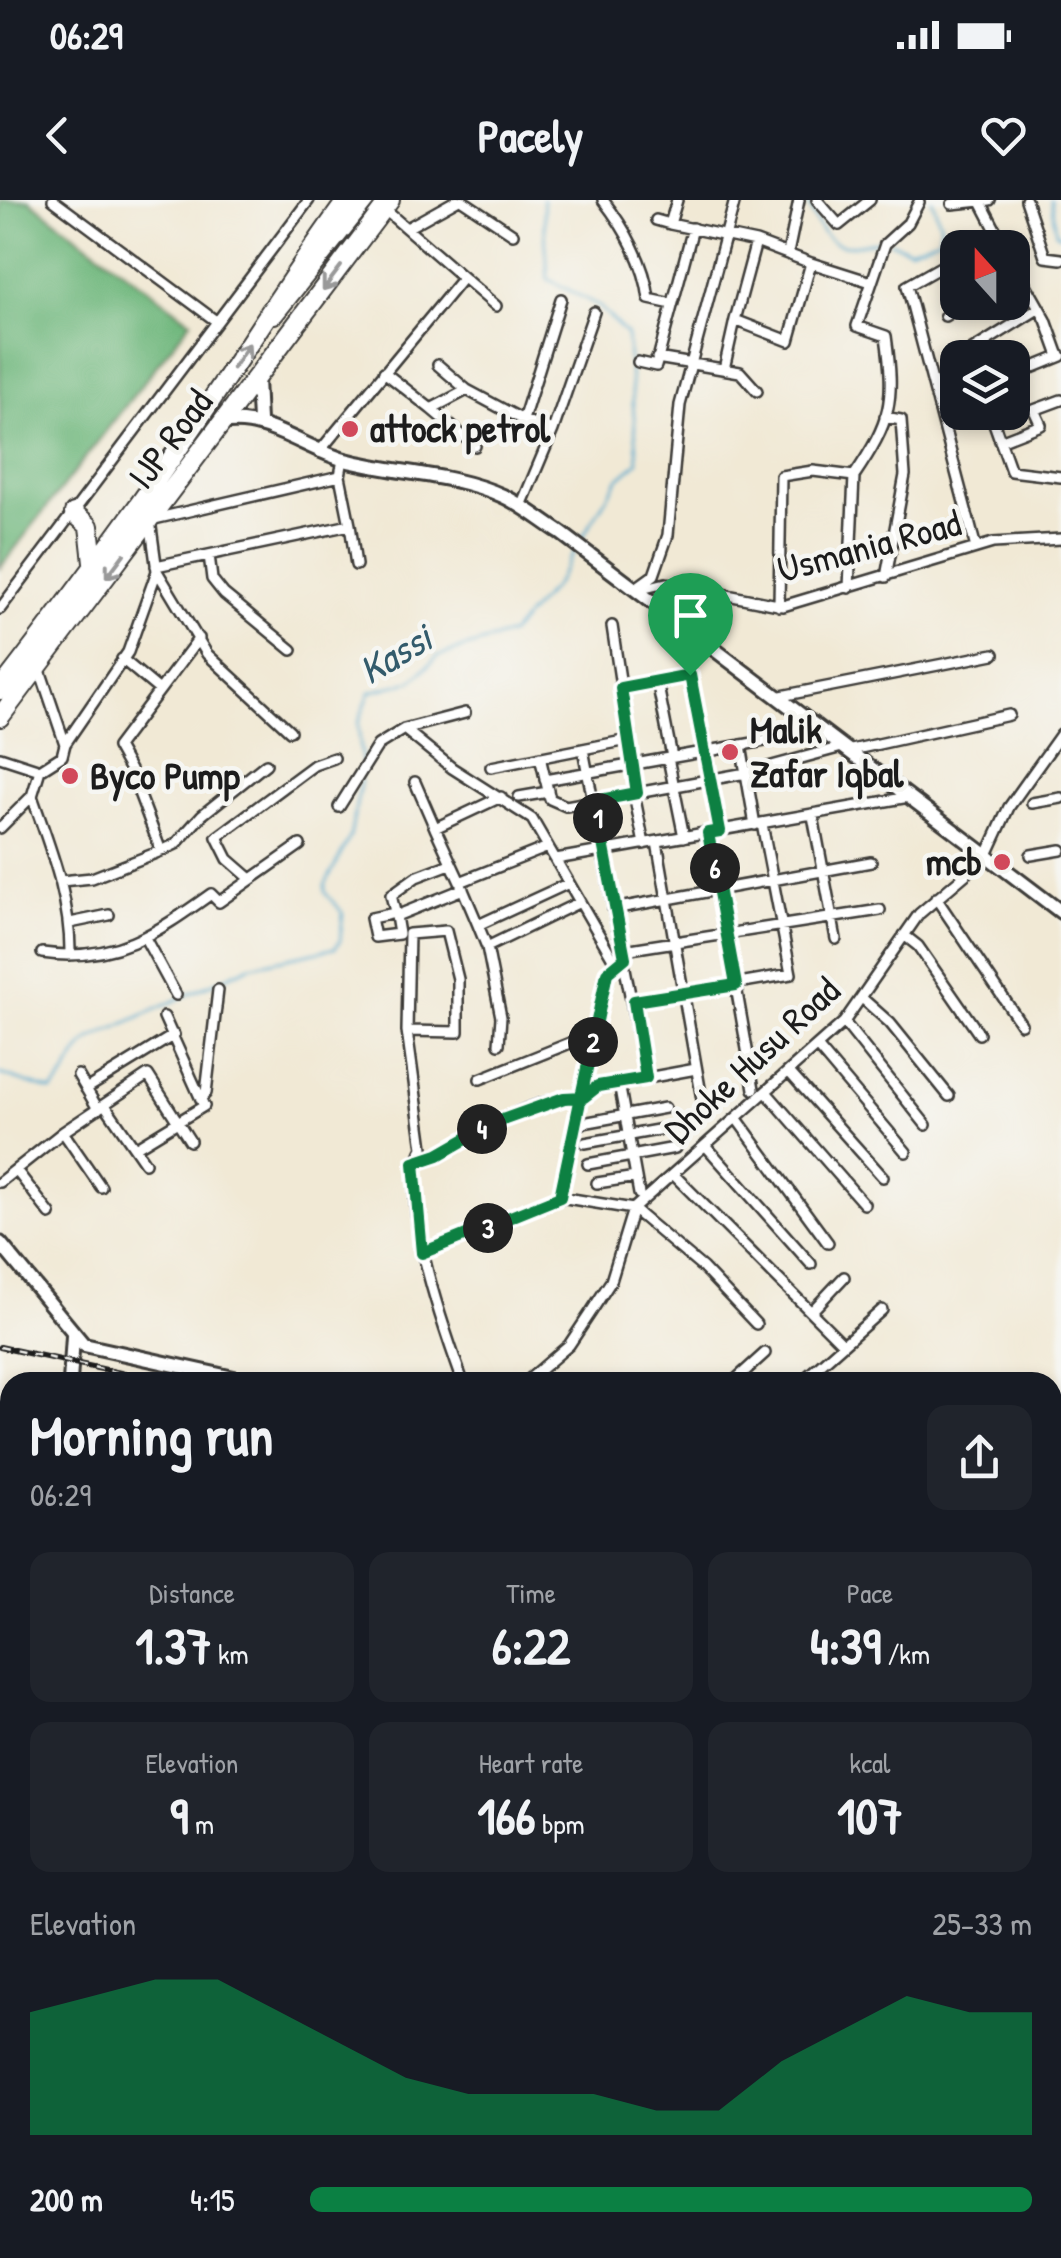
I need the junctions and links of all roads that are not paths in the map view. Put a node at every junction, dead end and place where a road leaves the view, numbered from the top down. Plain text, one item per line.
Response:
1 (54, 200) edge
2 (309, 200) edge
3 (347, 200) edge
4 (365, 200) edge
5 (460, 200) edge
6 (604, 200) edge
7 (677, 200) edge
8 (735, 200) edge
9 (799, 200) edge
10 (816, 200) edge
11 (870, 200) edge
12 (1026, 200) edge
13 (985, 201) edge
14 (919, 202) edge
15 (387, 204) edge
16 (952, 204) dead end
17 (656, 220) dead end
18 (670, 224) junction
19 (407, 228) junction
20 (693, 228) junction
21 (995, 230) edge
22 (512, 234) dead end
23 (725, 234) junction
24 (756, 242) junction
25 (788, 253) junction
26 (1061, 258) edge
27 (812, 262) junction
28 (940, 267) edge
29 (462, 278) junction
30 (871, 282) junction
31 (1030, 295) edge
32 (561, 299) dead end
33 (672, 304) junction
34 (496, 306) dead end
35 (1038, 309) junction
36 (594, 312) dead end
37 (736, 320) junction
38 (216, 321) junction
39 (262, 325) junction
40 (989, 340) edge
41 (1060, 356) edge
42 (657, 358) junction
43 (638, 362) dead end
44 (689, 363) junction
45 (438, 365) dead end
46 (1030, 368) edge
47 (724, 369) junction
48 (384, 372) junction
49 (256, 379) junction
50 (467, 390) junction
51 (757, 392) dead end
52 (1061, 400) edge
53 (431, 409) junction
54 (885, 418) junction
55 (522, 420) junction
56 (259, 421) junction
57 (222, 423) junction
58 (553, 430) junction
59 (996, 430) edge
60 (1000, 441) junction
61 (475, 446) dead end
62 (320, 452) junction
63 (343, 459) junction
64 (340, 476) junction
65 (854, 476) junction
66 (1061, 477) edge
67 (521, 506) junction
68 (74, 513) junction
69 (150, 520) junction
70 (123, 523) junction
71 (350, 525) junction
72 (88, 526) junction
73 (1061, 539) edge
74 (976, 548) junction
75 (210, 554) junction
76 (93, 562) junction
77 (356, 566) dead end
78 (157, 569) junction
79 (886, 578) junction
80 (849, 588) junction
81 (634, 590) junction
82 (779, 606) junction
83 (0, 610) edge
84 (612, 626) dead end
85 (682, 626) junction
86 (199, 638) junction
87 (292, 650) dead end
88 (994, 654) dead end
89 (122, 659) junction
90 (39, 667) junction
91 (690, 675) junction
92 (658, 681) junction
93 (621, 688) junction
94 (158, 689) junction
95 (0, 690) edge
96 (776, 697) junction
97 (465, 714) dead end
98 (1009, 716) dead end
99 (0, 717) edge
100 (404, 729) junction
101 (290, 731) dead end
102 (1061, 734) edge
103 (628, 740) junction
104 (770, 740) dead end
105 (65, 744) junction
106 (741, 745) junction
107 (583, 749) junction
108 (844, 749) junction
109 (704, 752) junction
110 (0, 757) edge
111 (540, 757) junction
112 (334, 758) dead end
113 (670, 758) junction
114 (266, 764) dead end
115 (632, 764) junction
116 (490, 766) dead end
117 (40, 770) junction
118 (588, 772) junction
119 (746, 773) junction
120 (545, 780) junction
121 (709, 780) junction
122 (415, 782) dead end
123 (673, 786) junction
124 (548, 792) junction
125 (635, 794) junction
126 (32, 796) junction
127 (501, 797) junction
128 (519, 797) dead end
129 (909, 798) junction
130 (1061, 798) edge
131 (595, 801) junction
132 (1032, 802) dead end
133 (339, 807) dead end
134 (813, 816) junction
135 (758, 825) junction
136 (0, 828) edge
137 (435, 828) junction
138 (714, 832) junction
139 (684, 838) junction
140 (656, 842) junction
141 (644, 844) junction
142 (300, 845) dead end
143 (548, 846) junction
144 (160, 848) junction
145 (1061, 850) edge
146 (604, 851) junction
147 (1031, 856) dead end
148 (986, 858) junction
149 (556, 859) junction
150 (871, 862) dead end
151 (450, 864) junction
152 (823, 871) junction
153 (251, 879) junction
154 (773, 880) junction
155 (61, 881) junction
156 (569, 883) junction
157 (461, 886) junction
158 (719, 890) junction
159 (936, 898) junction
160 (666, 900) junction
161 (580, 902) junction
162 (613, 909) junction
163 (880, 910) dead end
164 (1061, 912) edge
165 (109, 915) dead end
166 (832, 918) junction
167 (70, 922) junction
168 (478, 925) junction
169 (782, 926) junction
170 (726, 934) junction
171 (904, 935) junction
172 (145, 938) junction
173 (836, 939) dead end
174 (674, 942) junction
175 (487, 947) junction
176 (42, 953) dead end
177 (70, 955) junction
178 (622, 957) junction
179 (736, 985) junction
180 (218, 990) dead end
181 (682, 993) junction
182 (176, 995) dead end
183 (863, 1000) junction
184 (634, 1001) junction
185 (164, 1017) dead end
186 (844, 1022) junction
187 (1021, 1024) dead end
188 (407, 1031) junction
189 (596, 1033) junction
190 (979, 1034) dead end
191 (174, 1035) junction
192 (499, 1044) dead end
193 (819, 1048) junction
194 (138, 1057) junction
195 (696, 1069) junction
196 (789, 1072) junction
197 (78, 1075) dead end
198 (148, 1075) junction
199 (646, 1078) junction
200 (480, 1079) dead end
201 (618, 1083) junction
202 (86, 1089) junction
203 (754, 1090) dead end
204 (767, 1093) junction
205 (949, 1096) dead end
206 (201, 1098) junction
207 (580, 1098) junction
208 (101, 1107) junction
209 (665, 1108) dead end
210 (704, 1110) dead end
211 (624, 1115) junction
212 (176, 1120) junction
213 (737, 1120) junction
214 (583, 1123) dead end
215 (926, 1125) dead end
216 (669, 1128) dead end
217 (62, 1132) junction
218 (628, 1136) junction
219 (190, 1140) dead end
220 (585, 1143) dead end
221 (706, 1146) junction
222 (135, 1148) junction
223 (675, 1148) dead end
224 (906, 1152) dead end
225 (632, 1156) junction
226 (145, 1163) dead end
227 (414, 1163) junction
228 (588, 1164) dead end
229 (16, 1170) junction
230 (674, 1175) junction
231 (883, 1177) dead end
232 (636, 1178) junction
233 (0, 1182) edge
234 (597, 1184) dead end
235 (101, 1187) dead end
236 (638, 1194) dead end
237 (560, 1197) junction
238 (864, 1204) dead end
239 (633, 1209) junction
240 (50, 1214) dead end
241 (0, 1242) edge
242 (828, 1243) dead end
243 (422, 1253) junction
244 (811, 1264) dead end
245 (844, 1277) dead end
246 (882, 1310) dead end
247 (811, 1312) junction
248 (756, 1324) dead end
249 (72, 1336) junction
250 (842, 1344) junction
251 (766, 1354) dead end
252 (70, 1372) edge
253 (207, 1372) edge
254 (460, 1372) edge
255 (538, 1372) edge
256 (745, 1372) edge
257 (812, 1372) edge

1 - 38 street
2 - 38 street
3 - 39 highway, IJP Road
4 - 39 highway, IJP Road
5 - 19 street
5 - 22 street
6 - 33 street
7 - 18 street
8 - 23 street
9 - 25 street
10 - 11 street
12 - 26 street
13 - 16 street
13 - 21 street
14 - 30 street
15 - 19 street
15 -> 49 highway, IJP Road
17 - 18 street
18 - 20 street
19 - 29 street
20 - 23 street
20 - 33 street
23 - 24 street
23 - 44 street
24 - 25 street
24 - 37 street
25 - 27 street
27 - 30 street
27 - 37 street
28 - 74 street
29 - 34 street
29 - 48 street
30 - 54 street
31 - 35 street
32 - 55 street
33 - 42 street
35 - 40 street
35 - 41 street
36 - 58 street
37 - 47 street
38 - 68 street
70 -> 39 highway, IJP Road
41 - 46 street
42 - 43 street
42 - 44 street
44 - 47 street
44 - 81 street
45 - 50 street
47 - 51 street
48 - 53 street
48 - 62 street
49 - 56 main road
49 - 57 highway, IJP Road
50 - 53 street
50 - 55 street
52 - 60 street
53 - 61 street
54 - 65 street
54 - 79 street
55 - 58 street
56 - 57 main road
56 - 62 main road
57 - 69 highway, IJP Road
58 - 67 street
59 - 60 street
60 - 66 street
62 - 63 main road
63 - 64 street
63 - 67 main road
64 - 69 street
64 - 71 street
65 - 80 street
65 - 82 street
67 - 81 main road
68 - 72 highway
68 - 83 street
69 - 78 street
69 -> 90 highway, IJP Road
70 - 72 highway
70 - 76 highway, IJP Road
71 - 75 street
71 - 77 street
72 - 76 highway
73 - 74 street, Usmania Road
74 - 79 street, Usmania Road
75 - 78 street
75 - 87 street
76 - 95 highway, IJP Road
78 - 86 street
78 - 89 street
79 - 80 street, Usmania Road
80 - 82 street, Usmania Road
81 - 82 street, Usmania Road
81 - 85 main road
84 - 93 street
85 - 91 street
85 - 96 main road
86 - 94 street
86 - 101 street
88 - 96 street
89 - 94 street
89 - 105 street
90 - 99 highway, IJP Road
90 - 105 street
91 - 92 street
91 - 109 street
92 - 93 street
92 - 113 street
93 - 103 street
94 - 144 street
96 - 108 main road
97 - 100 street
98 - 108 street
100 - 127 street
100 - 133 street
102 - 148 street, Dhoke Husu Road
103 - 107 street
103 - 115 street
104 - 106 street
105 - 117 street
106 - 109 street
106 - 119 street
107 - 111 street
107 - 118 street
108 - 119 street
108 - 129 main road
109 - 113 street
109 - 121 street
110 - 117 street
111 - 116 street
111 - 120 street
112 - 153 street
113 - 115 street
113 - 123 street
114 - 144 street
115 - 118 street
115 - 125 street
117 - 126 street
118 - 120 street
118 - 131 street
119 - 121 street
119 - 135 street
120 - 124 street
121 - 123 street
121 - 138 street
122 - 137 street
123 - 125 street
123 - 139 street
124 - 128 street
124 - 131 street
125 - 131 street
125 - 141 street
126 - 136 street
126 - 155 street
127 - 137 street
127 - 143 street
129 - 134 street
129 - 148 main road
130 - 132 street
131 - 146 street
134 - 135 street
134 - 152 street
135 - 138 street
135 - 154 street
137 - 151 street
138 - 139 street
138 - 158 street
139 - 140 street
140 - 141 street
140 - 160 street
141 - 146 street
142 - 153 street
143 - 149 street
143 - 157 street
144 - 155 street
145 - 147 street
146 - 149 street
146 - 162 street
148 - 159 street, Dhoke Husu Road
148 - 164 main road
149 - 156 street
150 - 152 street
151 - 157 street
151 - 157 street
152 - 154 street
152 - 166 street
153 - 172 street
154 - 158 street
154 - 169 street
155 - 167 street
156 - 161 street
156 - 168 street
157 - 168 street
158 - 160 street
158 - 170 street
159 - 171 street, Dhoke Husu Road
159 - 187 street
160 - 162 street
160 - 174 street
161 - 175 street
161 - 178 street
162 - 178 street
163 - 166 street
165 - 167 street
166 - 169 street
166 - 173 street
167 - 177 street
168 - 175 street
169 - 170 street
169 - 179 street
170 - 174 street
170 - 179 street
171 - 183 street, Dhoke Husu Road
171 - 190 street
172 - 177 street
172 - 182 street
174 - 178 street
174 - 181 street
175 - 192 street
176 - 177 street
178 - 184 street
178 - 189 street
179 - 181 street
179 - 203 street
180 - 206 street
181 - 184 street
181 - 195 street
183 - 186 street, Dhoke Husu Road
183 - 205 street
184 - 199 street
185 - 191 street
186 - 193 street, Dhoke Husu Road
186 - 215 street
188 - 188 street
188 - 227 street
189 - 200 street
189 - 207 street
191 - 194 street
191 - 206 street
193 - 196 street, Dhoke Husu Road
193 - 224 street
194 - 198 street
194 - 202 street
195 - 199 street
195 - 210 street
196 - 204 street, Dhoke Husu Road
196 - 231 street
197 - 202 street
198 - 208 street
198 - 212 street
199 - 201 street
201 - 207 street
201 - 211 street
202 - 208 street
204 - 213 street, Dhoke Husu Road
204 - 238 street
206 - 212 street
207 - 227 street
207 - 237 street
208 - 217 street
208 - 222 street
209 - 211 street
211 - 214 street
211 - 218 street
212 - 219 street
212 - 222 street
213 - 221 street, Dhoke Husu Road
213 - 242 street
216 - 218 street
217 - 229 street
217 - 235 street
218 - 220 street
218 - 225 street
221 - 230 street, Dhoke Husu Road
221 - 244 street
222 - 226 street
223 - 225 street
225 - 228 street
225 - 232 street
227 - 243 street
229 - 233 street
229 - 240 street
230 - 239 street, Dhoke Husu Road
230 - 247 street
232 - 234 street
232 - 236 street
237 - 239 street
237 - 243 street
239 - 248 street
239 - 255 street
241 - 249 main road
243 - 254 street
245 - 247 street
246 - 250 street
247 - 250 street
249 - 252 main road
249 - 253 main road
250 - 257 street
251 - 256 street

